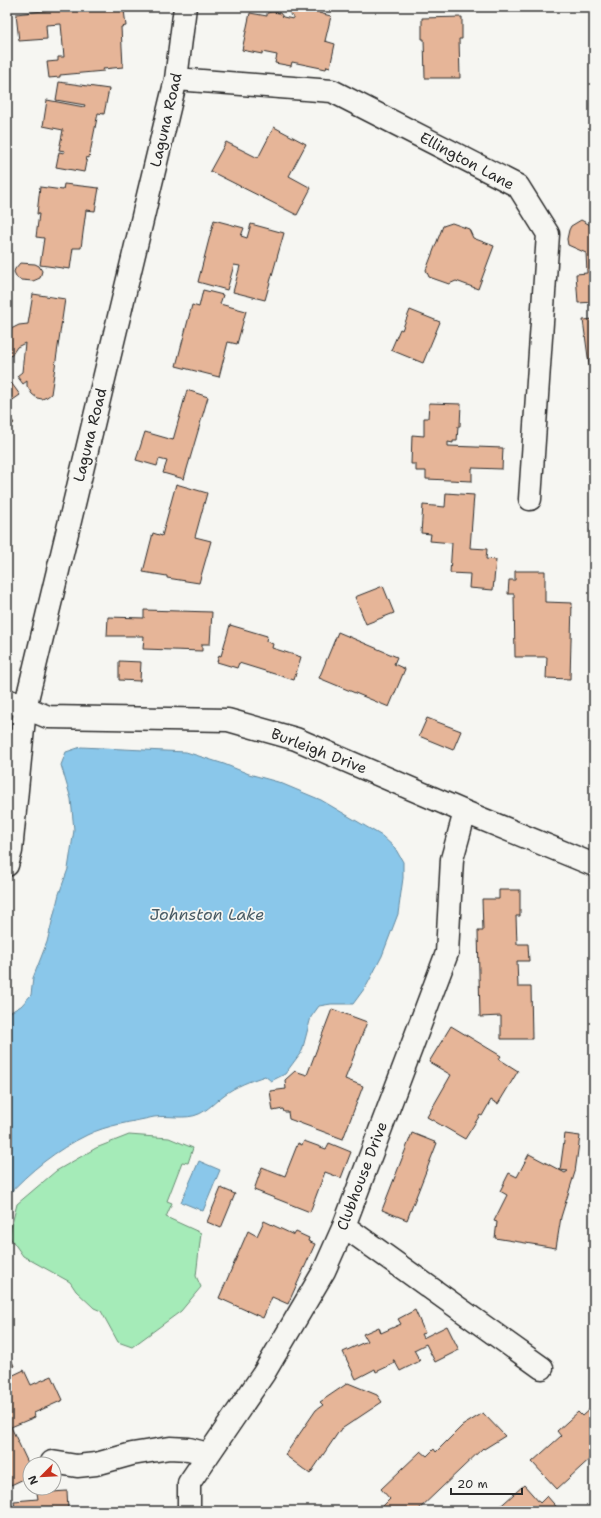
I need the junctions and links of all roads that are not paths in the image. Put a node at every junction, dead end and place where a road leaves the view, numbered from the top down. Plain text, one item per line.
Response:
1 (185, 7) edge
2 (176, 79) junction
3 (530, 500) dead end
4 (16, 704) edge
5 (465, 812) junction
6 (7, 865) edge
7 (594, 865) edge
8 (344, 1226) junction
9 (542, 1368) dead end
10 (208, 1454) junction
11 (62, 1464) edge
12 (189, 1511) edge

1 - 2 street, Laguna Road
2 - 3 street, Ellington Lane
2 - 4 street, Laguna Road
4 - 5 street, Burleigh Drive
4 - 6 street, Laguna Road
5 - 7 street, Burleigh Drive
5 - 8 street, Clubhouse Drive
8 - 9 street
8 - 10 street, Clubhouse Drive
10 - 11 street
10 - 12 street, Clubhouse Drive

